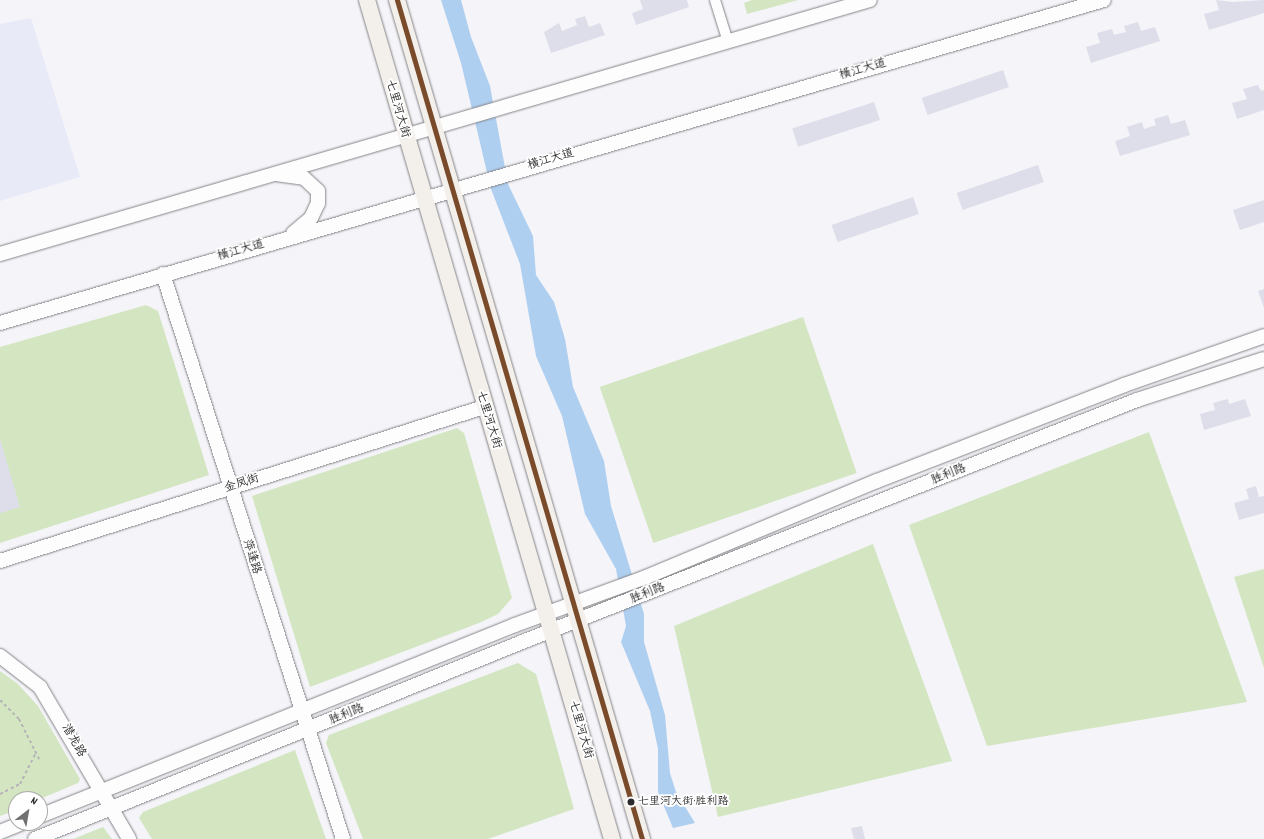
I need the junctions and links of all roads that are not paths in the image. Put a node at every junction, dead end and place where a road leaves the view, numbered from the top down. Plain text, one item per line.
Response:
1 (367, 0) edge
2 (397, 0) edge
3 (715, 0) edge
4 (870, 0) edge
5 (1104, 0) edge
6 (728, 42) junction
7 (433, 127) junction
8 (404, 134) junction
9 (271, 173) junction
10 (450, 189) junction
11 (424, 197) junction
12 (288, 237) junction
13 (0, 254) edge
14 (163, 274) junction
15 (0, 323) edge
16 (1264, 336) edge
17 (1264, 359) edge
18 (484, 407) junction
19 (229, 488) junction
20 (0, 561) edge
21 (574, 604) junction
22 (546, 614) junction
23 (579, 621) junction
24 (552, 631) junction
25 (460, 650) junction
26 (0, 656) edge
27 (466, 667) junction
28 (302, 712) junction
29 (309, 731) junction
30 (189, 756) junction
31 (197, 774) junction
32 (102, 790) junction
33 (112, 807) junction
34 (48, 812) edge
35 (48, 814) edge
36 (60, 828) junction
37 (35, 839) edge
38 (129, 839) edge
39 (343, 839) edge
40 (612, 839) edge
41 (642, 839) edge

1 - 8 main road, 七里河大街
2 - 7 main road
3 - 6 street
4 - 6 street
5 - 10 street, 横江大道
6 - 7 street
7 - 8 street
7 - 10 main road
8 - 9 street
8 - 11 main road, 七里河大街
9 - 12 street
9 - 13 street
10 - 11 street, 横江大道
10 - 21 main road
11 - 12 street, 横江大道
11 - 18 main road, 七里河大街
12 - 14 street, 横江大道
14 - 15 street, 横江大道
14 - 19 street, 萍逢路
16 - 21 street, 胜利路
17 - 23 street, 胜利路
18 - 19 street, 金凤街
18 - 22 main road, 七里河大街
19 - 20 street, 金凤街
19 - 28 street, 萍逢路
21 - 22 street, 胜利路
21 - 23 main road
22 - 24 main road, 七里河大街
22 - 25 street, 胜利路
23 - 24 street, 胜利路
23 - 41 main road
24 - 27 street, 胜利路
24 - 40 main road, 七里河大街
25 - 27 street
25 - 28 street, 胜利路
26 - 32 street, 潜龙路
27 - 29 street, 胜利路
28 - 29 street, 萍逢路
28 - 30 street, 胜利路
29 - 31 street, 胜利路
29 - 39 street, 萍逢路
30 - 31 street
30 - 32 street, 胜利路
31 - 33 street, 胜利路
32 - 33 street, 潜龙路
32 - 34 street, 胜利路
33 - 36 street, 胜利路
33 - 38 street, 潜龙路
35 - 36 street
36 - 37 street, 胜利路

